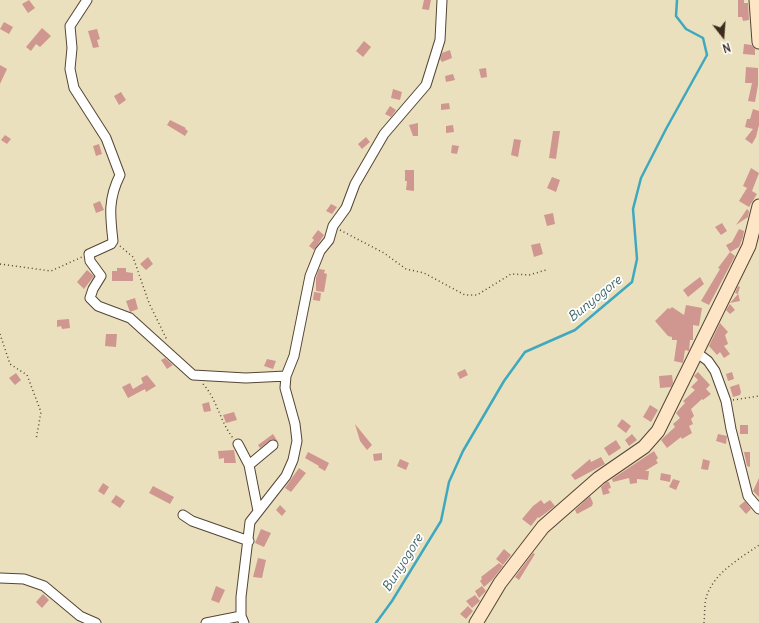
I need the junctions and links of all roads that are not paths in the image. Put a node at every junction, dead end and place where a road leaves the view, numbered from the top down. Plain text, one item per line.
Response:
1 (87, 0) edge
2 (442, 0) edge
3 (756, 0) edge
4 (759, 42) edge
5 (759, 206) edge
6 (696, 352) junction
7 (286, 376) junction
8 (238, 444) road end
9 (273, 445) dead end
10 (249, 466) junction
11 (759, 509) edge
12 (258, 511) junction
13 (183, 515) dead end
14 (249, 541) junction
15 (0, 578) edge
16 (242, 619) edge
17 (96, 623) edge
18 (206, 623) edge
19 (476, 623) edge

1 - 7 street
2 - 7 street
3 - 4 main road
5 - 6 main road
6 - 11 street
6 - 19 main road
7 - 12 street
8 - 10 street
9 - 10 street
10 - 12 street
12 - 14 street
13 - 14 street
14 - 16 street
15 - 17 street
16 - 18 street

